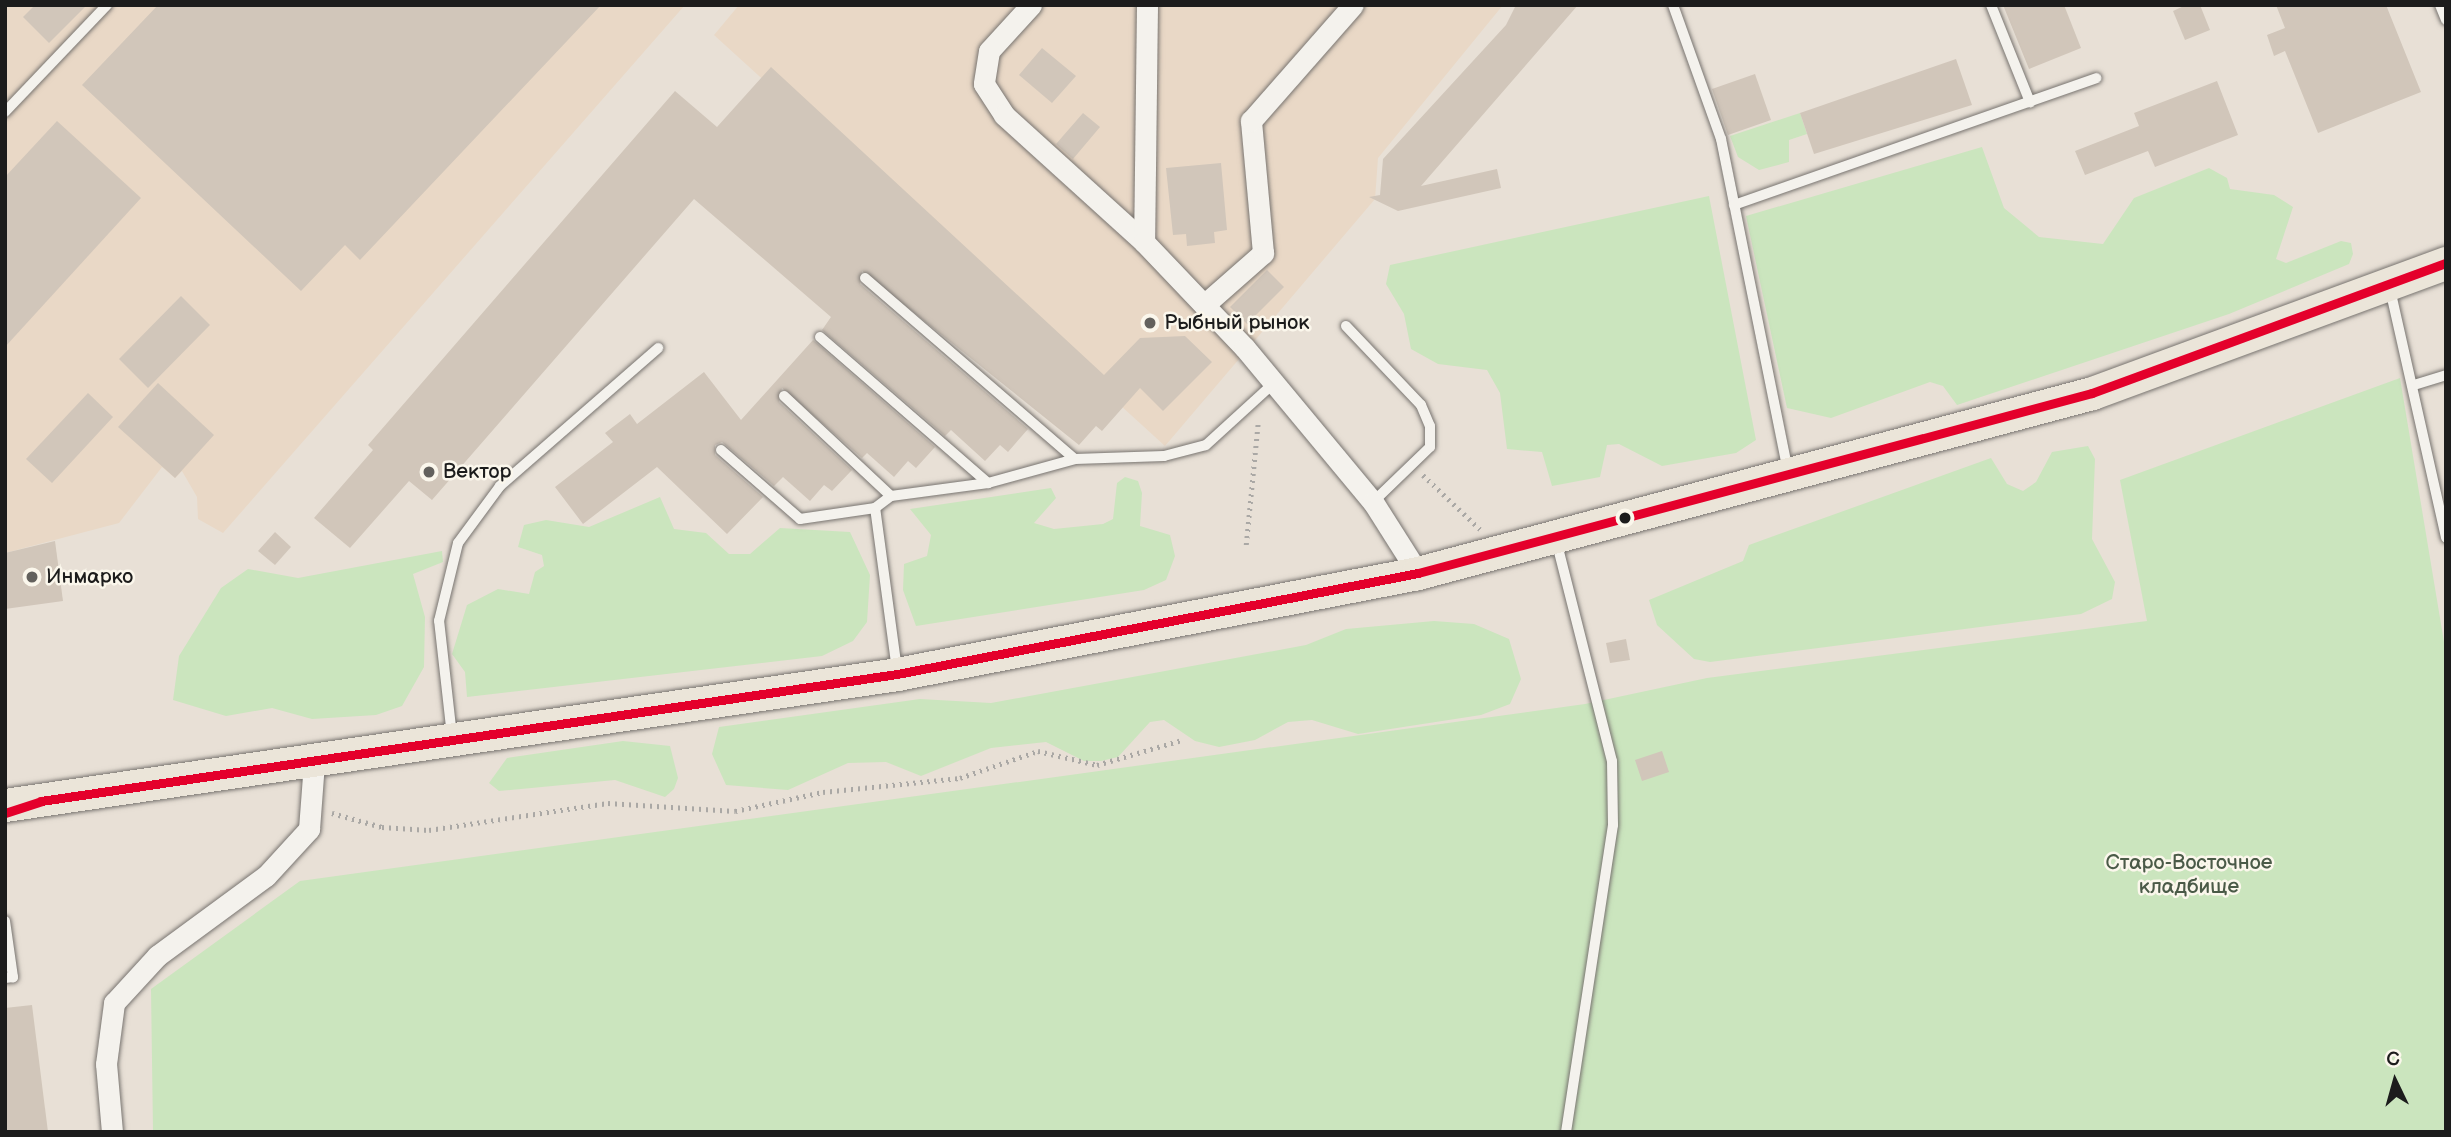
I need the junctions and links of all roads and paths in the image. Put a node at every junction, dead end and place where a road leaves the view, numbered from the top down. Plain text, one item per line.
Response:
1 (107, 5) edge
2 (1031, 5) edge
3 (1147, 5) edge
4 (1353, 5) edge
5 (1674, 5) edge
6 (1991, 5) edge
7 (2440, 5) edge
8 (2446, 20) edge
9 (2096, 78) dead end
10 (2030, 102) junction
11 (5, 112) edge
12 (1734, 205) junction
13 (1144, 243) junction
14 (2446, 263) edge
15 (864, 278) dead end
16 (2389, 286) junction
17 (1204, 305) junction
18 (1346, 327) dead end
19 (820, 337) dead end
20 (658, 348) dead end
21 (2446, 375) edge
22 (2414, 385) junction
23 (1267, 390) junction
24 (784, 396) dead end
25 (721, 450) dead end
26 (1075, 459) junction
27 (1414, 467) junction
28 (1789, 477) junction
29 (988, 483) junction
30 (891, 496) junction
31 (1373, 502) junction
32 (875, 508) junction
33 (1481, 530) dead end
34 (2446, 538) edge
35 (1556, 539) junction
36 (1246, 545) dead end
37 (1418, 573) junction
38 (897, 674) junction
39 (1182, 740) dead end
40 (453, 742) junction
41 (314, 762) junction
42 (41, 801) junction
43 (5, 806) edge
44 (314, 808) junction
45 (5, 813) edge
46 (5, 921) edge
47 (5, 978) edge
48 (112, 1132) edge
49 (1566, 1132) edge

1 - 11 lane
2 - 13 street
3 - 13 street
4 - 17 street
5 - 12 lane
6 - 10 lane
7 - 8 lane
9 - 10 lane
10 - 12 lane
12 - 28 lane
13 - 17 street
14 - 16 main road
15 - 26 lane
16 - 22 lane
16 - 28 main road
17 - 23 street
18 - 27 lane
19 - 29 lane
20 - 40 lane
21 - 22 lane
22 - 34 lane
23 - 26 lane
23 - 31 street
23 - 36 path
24 - 30 lane
25 - 32 lane
26 - 29 lane
27 - 31 lane
27 - 33 path
28 - 35 main road
29 - 30 lane
30 - 32 lane
31 - 37 street
32 - 38 lane
35 - 37 main road
35 - 49 lane
37 - 38 main road
38 - 40 main road
39 - 44 path
40 - 41 main road
41 - 42 main road
41 - 44 street
42 - 43 main road
42 - 45 main road
44 - 48 street
46 - 47 lane

